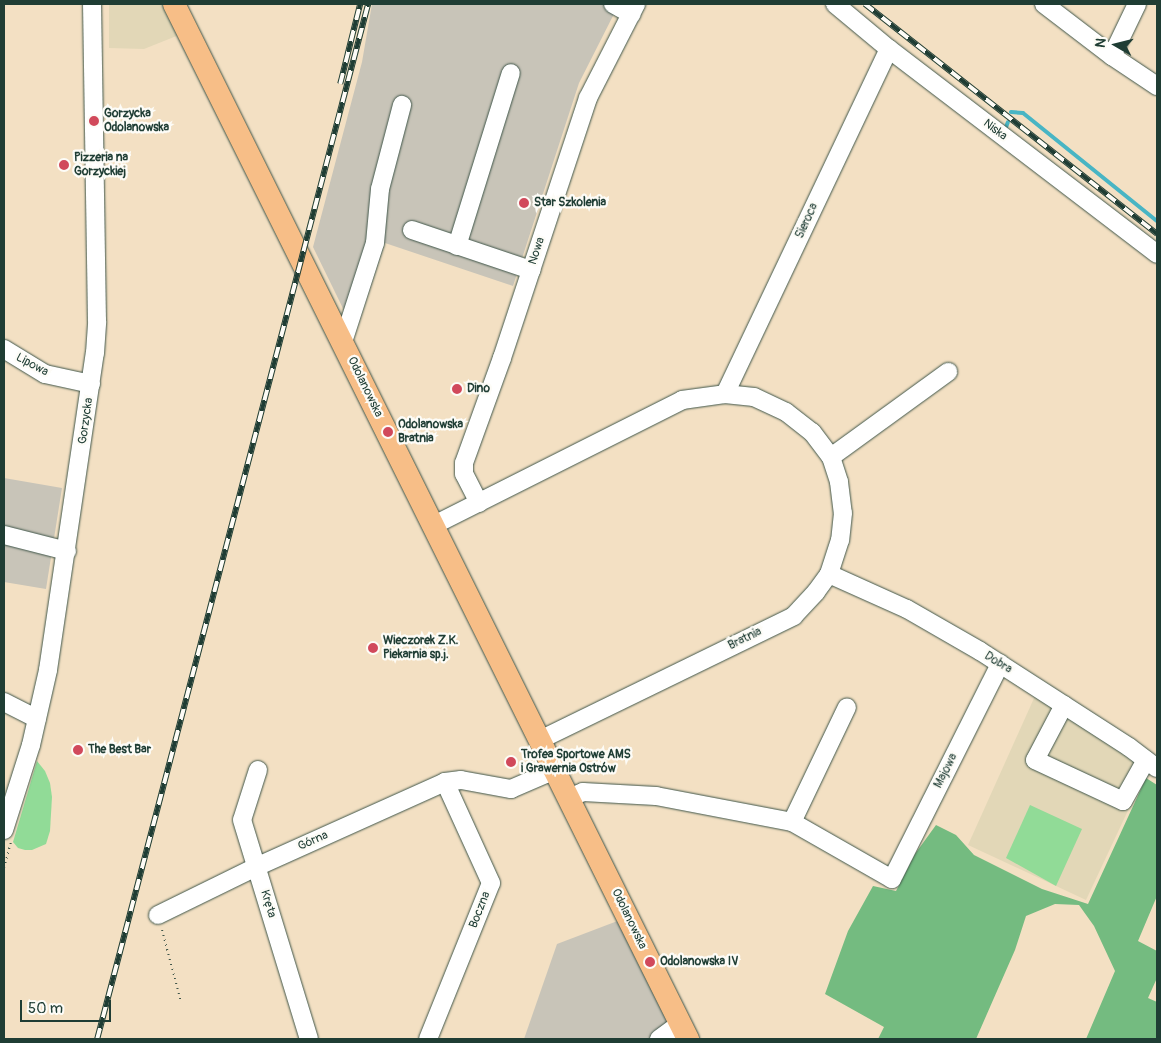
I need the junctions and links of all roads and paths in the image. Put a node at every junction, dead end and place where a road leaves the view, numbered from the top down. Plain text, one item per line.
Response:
1 (92, 4) edge
2 (174, 4) edge
3 (613, 4) edge
4 (835, 4) edge
5 (1044, 4) edge
6 (1137, 4) edge
7 (634, 9) edge
8 (888, 49) junction
9 (1112, 56) junction
10 (511, 73) dead end
11 (1157, 86) edge
12 (402, 105) dead end
13 (412, 230) dead end
14 (457, 246) junction
15 (1157, 254) edge
16 (531, 270) junction
17 (343, 342) junction
18 (4, 349) edge
19 (948, 372) dead end
20 (91, 384) junction
21 (725, 394) junction
22 (831, 458) junction
23 (479, 502) junction
24 (434, 525) junction
25 (4, 535) edge
26 (67, 551) junction
27 (829, 574) junction
28 (1000, 664) junction
29 (4, 702) edge
30 (1064, 705) junction
31 (847, 707) dead end
32 (37, 718) junction
33 (540, 740) junction
34 (1152, 764) edge
35 (258, 770) dead end
36 (555, 770) junction
37 (445, 782) junction
38 (569, 798) junction
39 (792, 822) junction
40 (4, 830) edge
41 (256, 867) junction
42 (158, 915) joint
43 (181, 1002) dead end
44 (684, 1031) edge
45 (310, 1039) edge
46 (428, 1039) edge
47 (659, 1039) edge

1 - 20 street, Gorzycka
2 - 17 main road, Odolanowska
3 - 7 street
4 - 8 street, Niska
5 - 9 street
6 - 9 street
7 - 16 street, Nowa
8 - 15 street, Niska
8 - 21 street, Sieroca
9 - 11 street
10 - 14 street
12 - 17 street
13 - 14 street
14 - 16 street
16 - 23 street, Nowa
17 - 24 main road, Odolanowska
18 - 20 street, Lipowa
19 - 22 street
20 - 26 street, Gorzycka
21 - 22 street, Bratnia
21 - 23 street, Bratnia
22 - 27 street, Bratnia
23 - 24 street, Bratnia
24 - 33 main road, Odolanowska
25 - 26 street
26 - 32 street, Gorzycka
27 - 28 street, Dobra
27 - 33 street, Bratnia
28 - 30 street, Dobra
28 - 39 street, Majowa
29 - 32 street
30 - 34 street, Dobra
30 - 34 street
31 - 39 street
32 - 40 street, Gorzycka
33 - 36 main road, Odolanowska
35 - 41 street, Kręta
36 - 37 street, Górna
36 - 38 main road, Odolanowska
37 - 41 street, Górna
37 - 46 street, Boczna
38 - 39 street
38 - 44 main road, Odolanowska
41 - 42 street, Górna
41 - 45 street, Kręta
42 - 43 path
44 - 47 street

